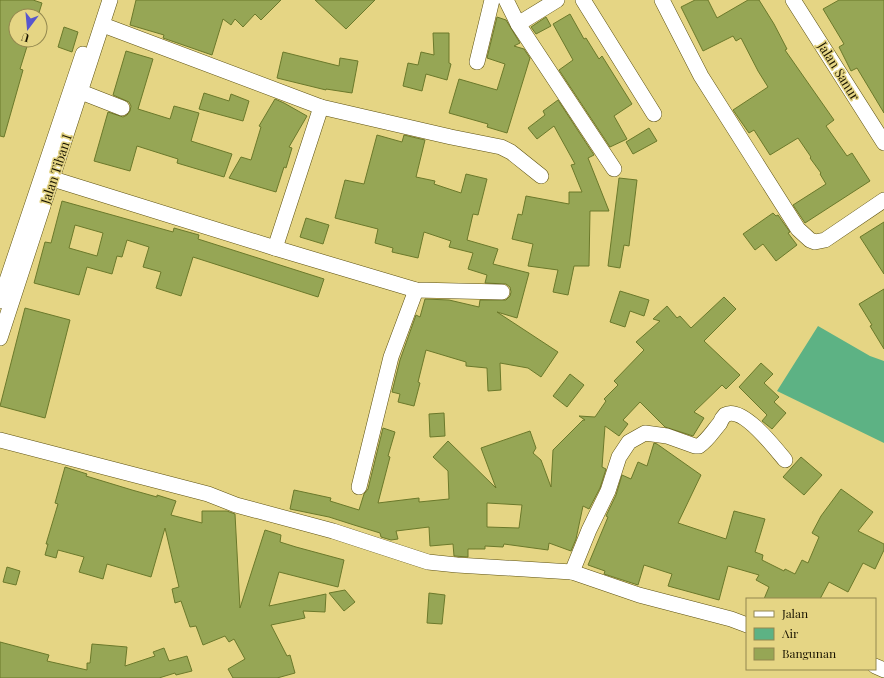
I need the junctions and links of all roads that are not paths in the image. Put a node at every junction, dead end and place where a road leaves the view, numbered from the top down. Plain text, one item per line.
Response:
1 (101, 0) edge
2 (110, 0) edge
3 (492, 0) edge
4 (506, 0) edge
5 (557, 0) edge
6 (583, 0) edge
7 (662, 0) edge
8 (793, 0) edge
9 (518, 24) junction
10 (103, 25) junction
11 (477, 62) dead end
12 (81, 92) junction
13 (321, 107) junction
14 (122, 108) dead end
15 (654, 114) dead end
16 (884, 143) edge
17 (614, 169) dead end
18 (541, 176) dead end
19 (53, 179) junction
20 (884, 200) edge
21 (275, 248) junction
22 (416, 290) junction
23 (502, 292) dead end
24 (0, 301) edge
25 (0, 338) edge
26 (0, 440) edge
27 (784, 460) dead end
28 (359, 487) dead end
29 (572, 572) junction
30 (746, 625) edge

1 - 24 street, Jalan Tiban I
2 - 10 street, Jalan Tiban I
3 - 11 street
4 - 9 street
5 - 9 street
6 - 15 street
7 - 20 street
8 - 16 street, Jalan Sanur
9 - 17 street
10 - 12 street, Jalan Tiban I
10 - 13 street
12 - 14 street
12 - 19 street, Jalan Tiban I
13 - 18 street
13 - 21 street
19 - 21 street
19 - 25 street, Jalan Tiban I
21 - 22 street
22 - 23 street
22 - 28 street
26 - 29 street
27 - 29 street
29 - 30 street

